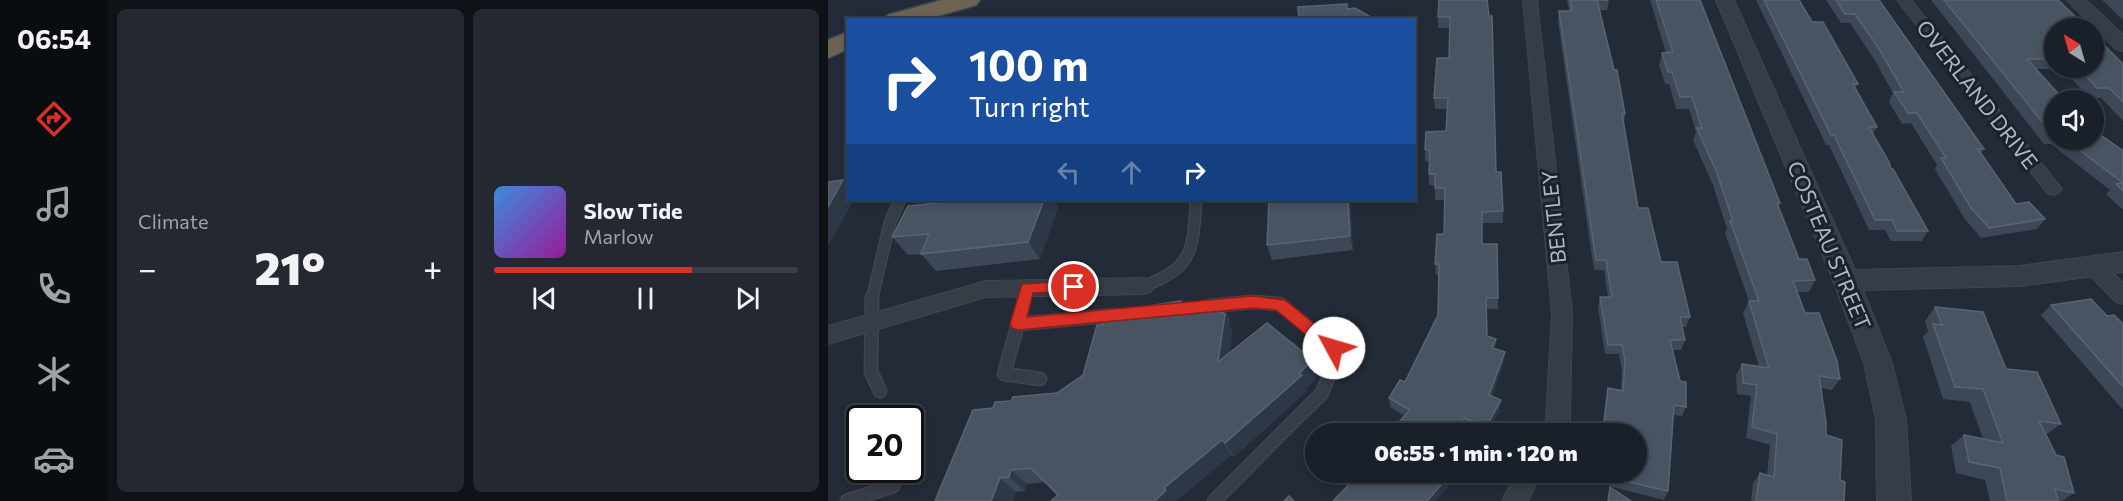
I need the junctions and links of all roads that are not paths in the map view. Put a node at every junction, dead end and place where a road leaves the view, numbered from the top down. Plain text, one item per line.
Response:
1 (968, 0) edge
2 (1530, 0) edge
3 (1725, 0) edge
4 (1904, 0) edge
5 (2076, 0) edge
6 (903, 18) edge
7 (846, 40) edge
8 (2123, 45) edge
9 (828, 50) edge
10 (2053, 189) dead end
11 (900, 201) edge
12 (1196, 201) edge
13 (2123, 262) edge
14 (2093, 266) junction
15 (1845, 279) junction
16 (1144, 286) joint
17 (1027, 288) junction
18 (2123, 296) edge
19 (1194, 307) edge
20 (1135, 313) edge
21 (873, 322) junction
22 (1018, 324) junction
23 (828, 335) edge
24 (1040, 379) dead end
25 (880, 391) dead end
26 (1556, 423) edge
27 (1524, 483) edge
28 (893, 486) dead end
29 (847, 501) edge
30 (1214, 501) edge
31 (1515, 501) edge
32 (1894, 501) edge

1 - 6 highway
2 - 26 street, BENTLEY
3 - 15 street, COSTEAU STREET
4 - 10 street, OVERLAND DRIVE
5 - 8 street
7 - 9 highway
11 - 21 lane
12 - 16 lane
13 - 14 street
14 - 15 street
14 - 18 street
15 - 32 street, COSTEAU STREET
16 - 17 street
17 - 21 street
17 - 22 lane
19 - 30 lane
20 - 22 lane
21 - 23 street
21 - 25 lane
22 - 24 lane
27 - 31 street
28 - 29 lane

